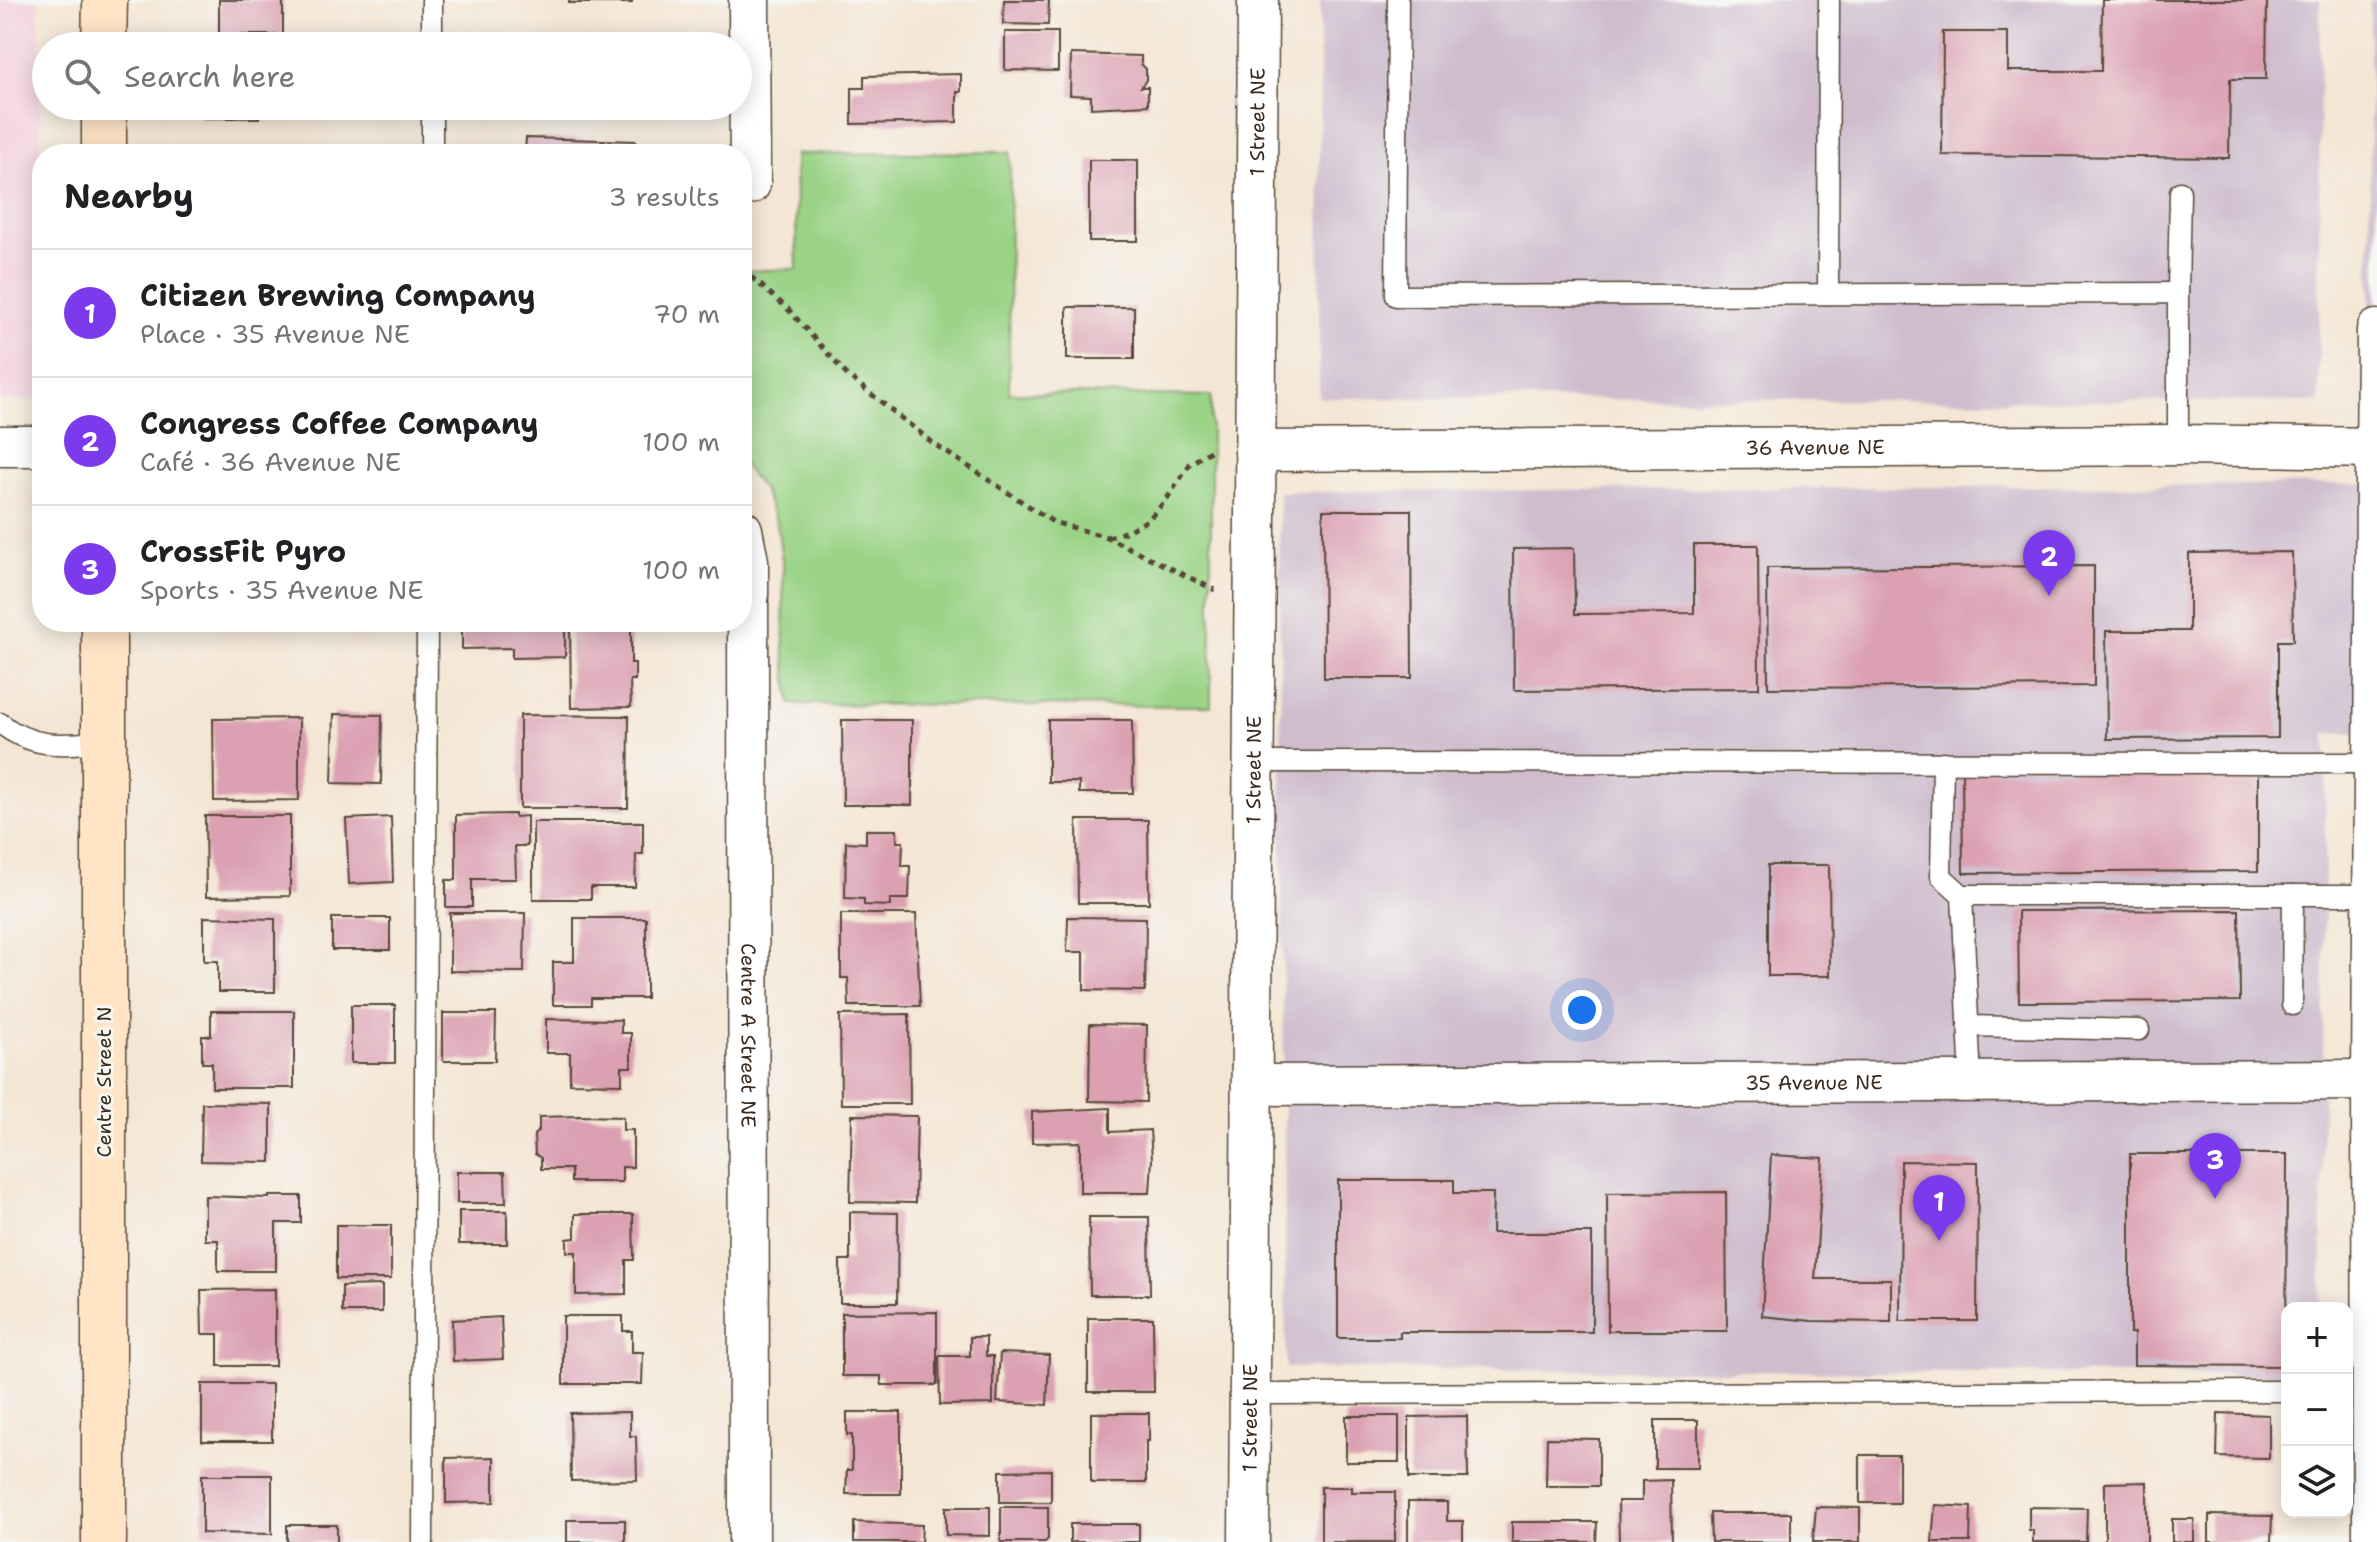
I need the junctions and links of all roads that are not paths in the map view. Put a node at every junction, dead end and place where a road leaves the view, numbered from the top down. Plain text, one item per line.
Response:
1 (105, 0) edge
2 (432, 0) edge
3 (749, 0) edge
4 (1258, 0) edge
5 (1398, 0) edge
6 (1829, 0) edge
7 (104, 32) edge
8 (432, 32) edge
9 (749, 32) edge
10 (104, 120) edge
11 (432, 120) edge
12 (750, 120) edge
13 (104, 144) edge
14 (432, 144) edge
15 (750, 144) edge
16 (2180, 192) dead end
17 (2178, 293) junction
18 (1828, 294) junction
19 (2377, 330) edge
20 (2178, 445) junction
21 (0, 446) edge
22 (32, 446) edge
23 (2376, 448) edge
24 (1236, 449) junction
25 (104, 632) edge
26 (427, 632) edge
27 (748, 632) edge
28 (0, 723) edge
29 (105, 741) junction
30 (1253, 762) junction
31 (1943, 762) junction
32 (2374, 763) junction
33 (1962, 895) junction
34 (2293, 895) junction
35 (2373, 895) junction
36 (2292, 1005) dead end
37 (1968, 1026) junction
38 (2139, 1030) dead end
39 (2374, 1080) edge
40 (1971, 1082) junction
41 (1252, 1085) junction
42 (2281, 1391) edge
43 (2366, 1391) edge
44 (1250, 1394) junction
45 (104, 1542) edge
46 (423, 1542) edge
47 (749, 1542) edge
48 (1249, 1542) edge
49 (2373, 1542) edge

1 - 7 main road
2 - 8 lane
3 - 9 street
4 - 24 street, 1 Street NE
5 - 18 lane
6 - 18 lane
10 - 13 main road
11 - 14 lane
12 - 15 street
16 - 17 lane
17 - 18 lane
17 - 20 lane
19 - 23 street
20 - 23 street, 36 Avenue NE
20 - 24 street, 36 Avenue NE
21 - 22 street
23 - 32 street
24 - 30 street, 1 Street NE
25 - 29 main road, Centre Street N
26 - 46 lane
27 - 47 street, Centre A Street NE
28 - 29 lane
29 - 45 main road, Centre Street N
30 - 31 lane
30 - 41 street, 1 Street NE
31 - 32 lane
31 - 33 lane
32 - 35 street
33 - 34 lane
33 - 37 lane
34 - 35 lane
34 - 36 lane
35 - 39 street
37 - 38 lane
37 - 40 lane
39 - 40 street, 35 Avenue NE
39 - 43 street
40 - 41 street, 35 Avenue NE
41 - 44 street, 1 Street NE
42 - 44 lane
43 - 49 street
44 - 48 street, 1 Street NE

